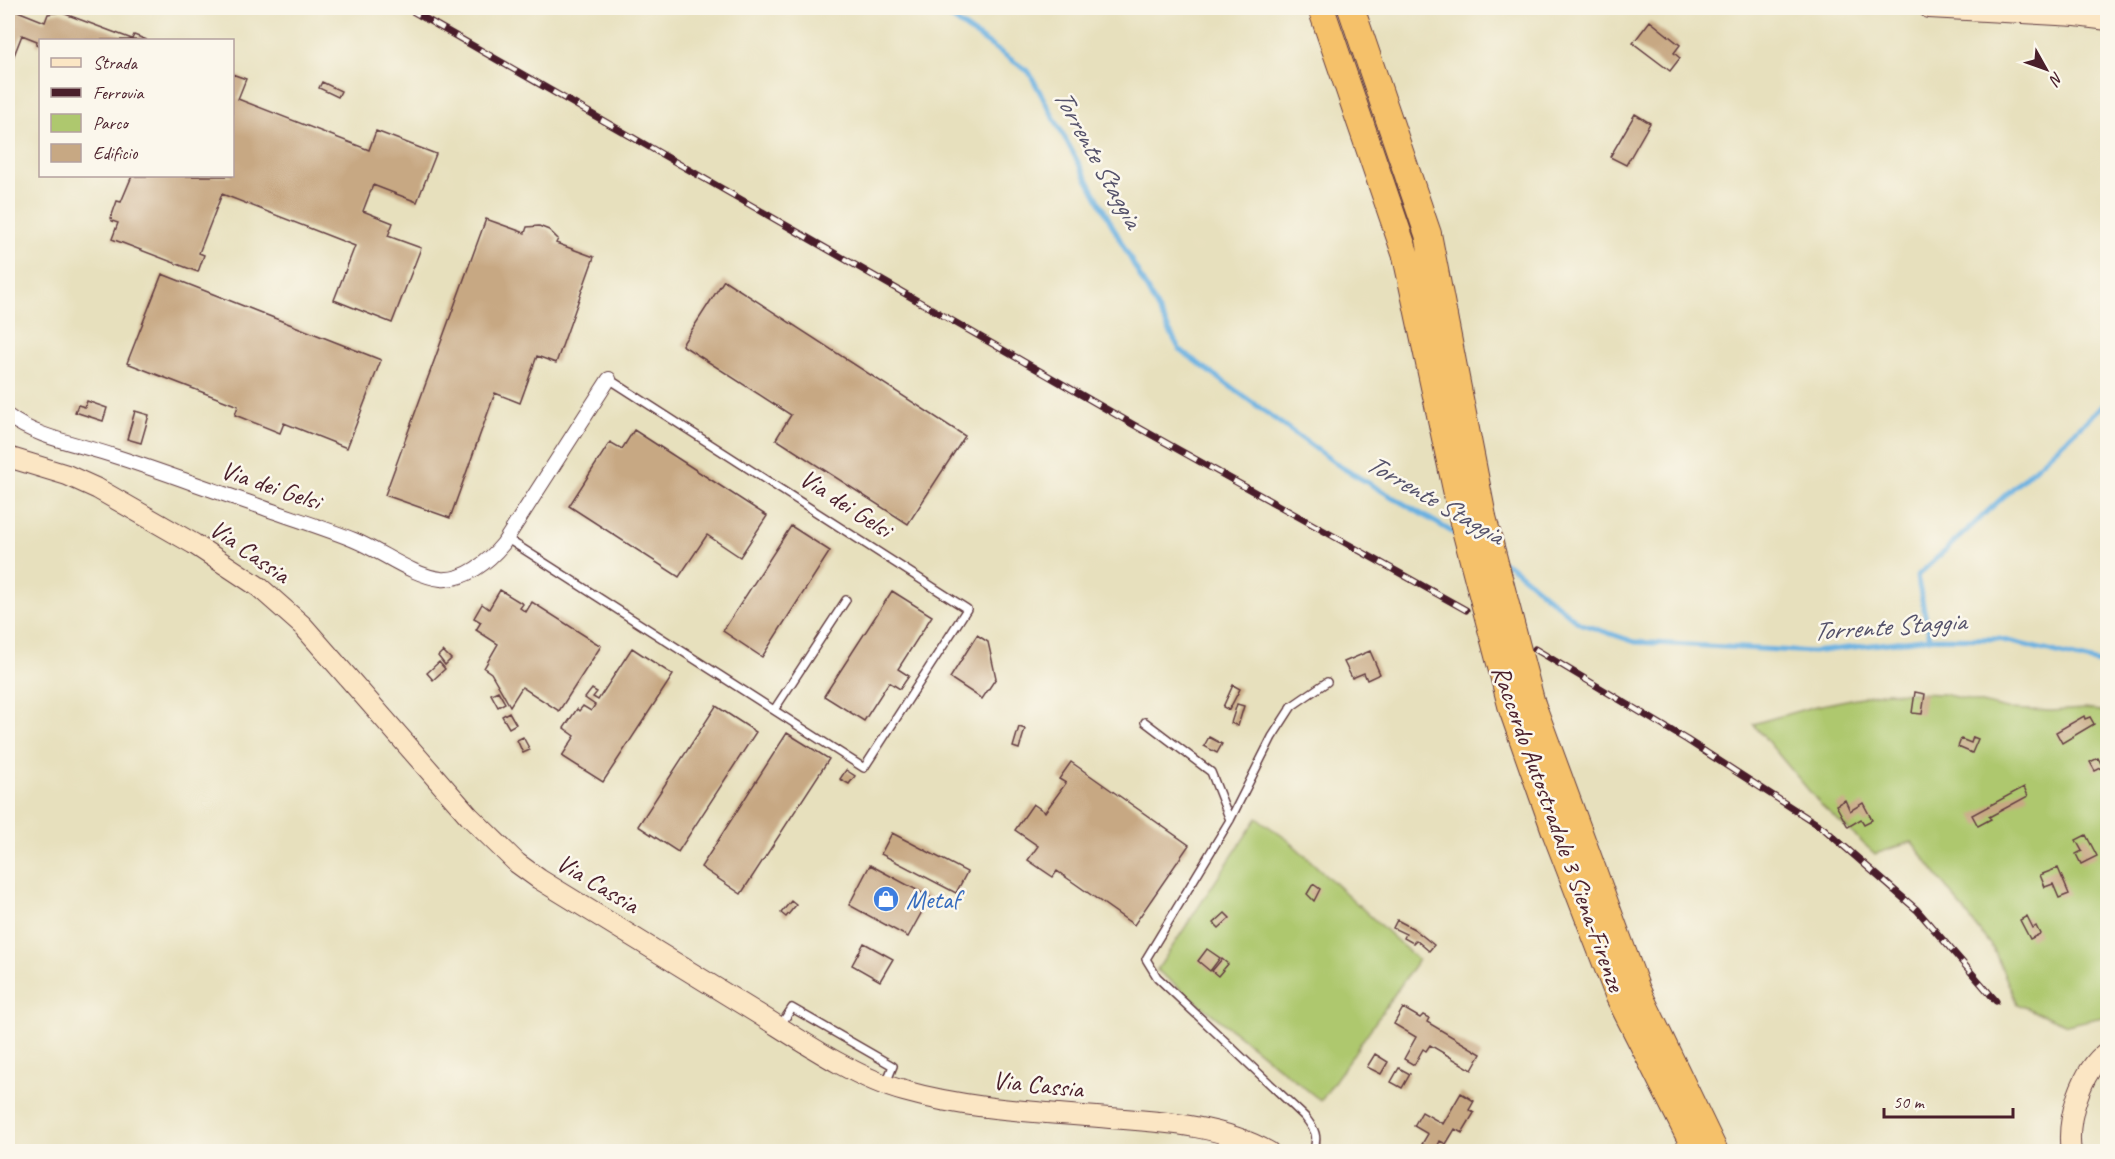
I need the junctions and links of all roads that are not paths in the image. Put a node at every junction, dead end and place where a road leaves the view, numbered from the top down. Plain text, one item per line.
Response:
1 (1321, 8) edge
2 (1351, 8) edge
3 (1929, 8) edge
4 (2108, 20) edge
5 (609, 379) joint
6 (8, 417) edge
7 (8, 457) edge
8 (1473, 519) junction
9 (506, 538) junction
10 (846, 600) dead end
11 (1327, 682) dead end
12 (1522, 706) junction
13 (774, 710) junction
14 (1145, 722) dead end
15 (1230, 820) junction
16 (2108, 1051) edge
17 (1269, 1152) edge
18 (1313, 1152) edge
19 (1696, 1152) edge
20 (1715, 1152) edge
21 (2071, 1152) edge

1 - 8 highway, Raccordo Autostradale 3 Siena-Firenze
2 - 8 highway, Raccordo Autostradale 3 Siena-Firenze
3 - 4 main road
5 - 9 street, Via dei Gelsi
5 - 13 lane, Via dei Gelsi
6 - 9 street, Via dei Gelsi
7 - 17 main road, Via Cassia
8 - 12 highway, Raccordo Autostradale 3 Siena-Firenze, bridge
9 - 13 lane, Via dei Gelsi
10 - 13 lane
11 - 15 lane
12 - 19 highway, Raccordo Autostradale 3 Siena-Firenze
12 - 20 highway, Raccordo Autostradale 3 Siena-Firenze
14 - 15 lane
15 - 18 lane
16 - 21 main road

